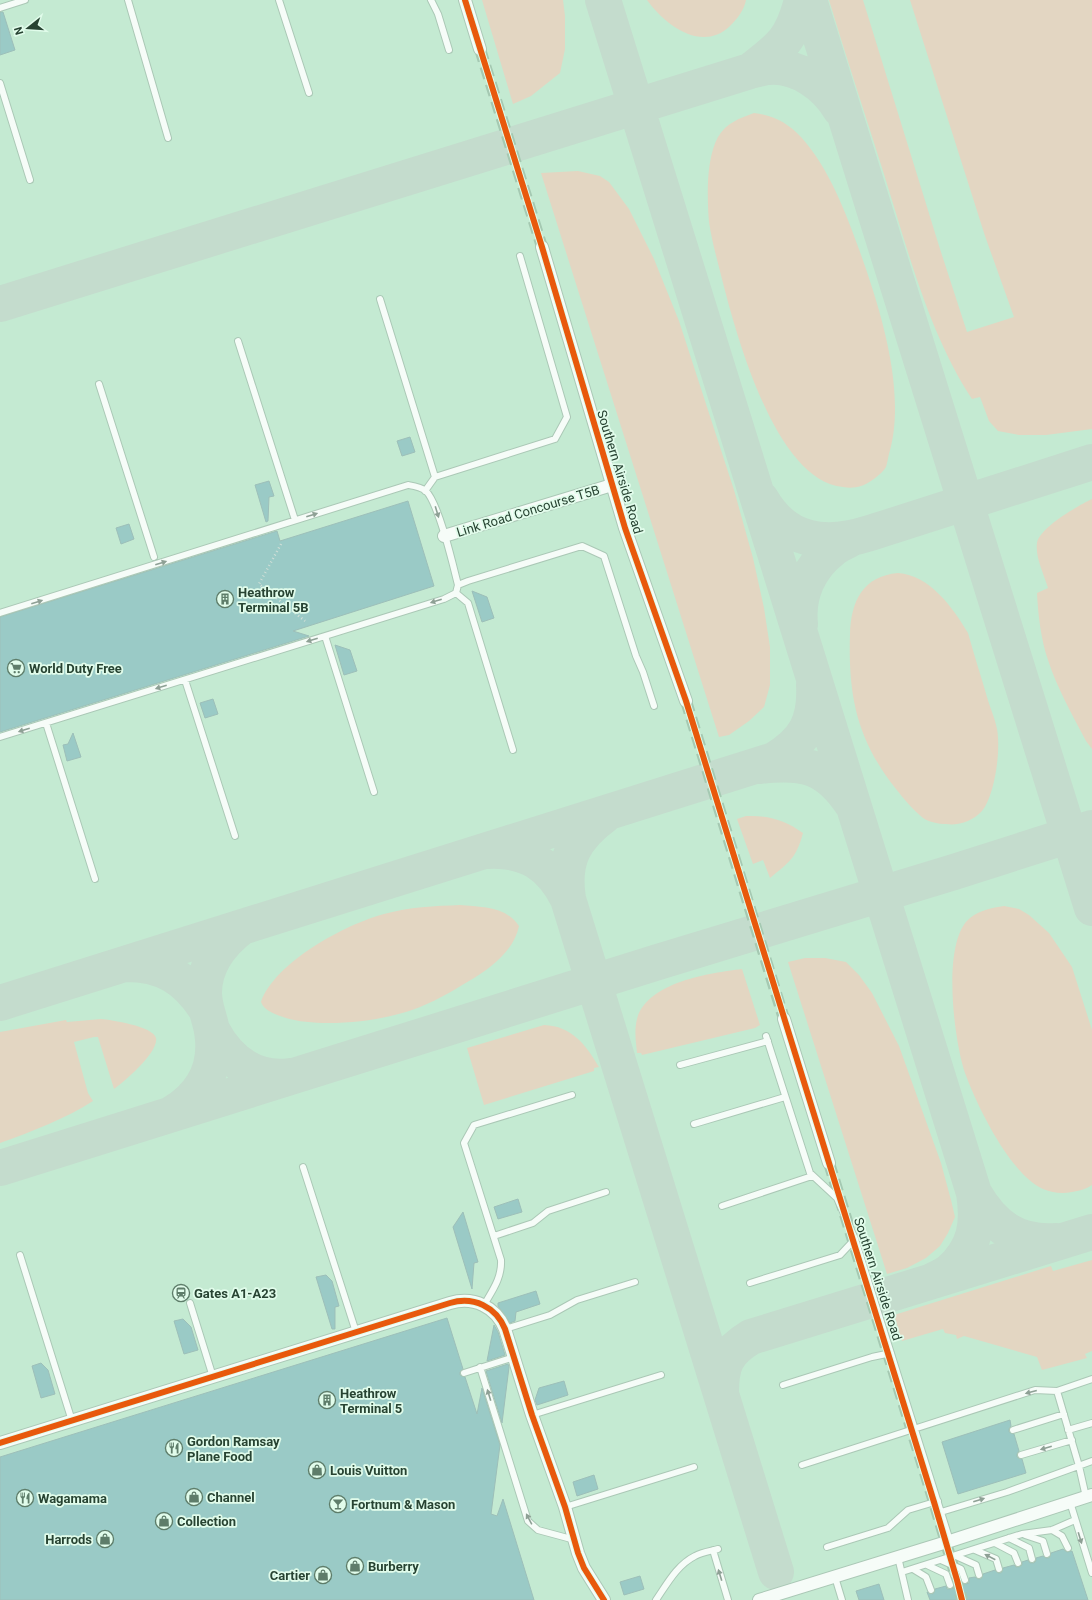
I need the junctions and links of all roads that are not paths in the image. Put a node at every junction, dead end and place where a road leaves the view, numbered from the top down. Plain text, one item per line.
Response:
1 (25, 0) edge
2 (128, 0) edge
3 (279, 0) edge
4 (432, 0) edge
5 (465, 0) edge
6 (0, 8) edge
7 (480, 49) tunnel mouth
8 (449, 50) dead end
9 (0, 83) edge
10 (309, 93) dead end
11 (168, 138) dead end
12 (30, 180) dead end
13 (542, 247) tunnel mouth
14 (520, 256) dead end
15 (380, 299) dead end
16 (238, 341) dead end
17 (99, 384) dead end
18 (435, 477) junction
19 (612, 485) junction
20 (425, 491) junction
21 (295, 520) junction
22 (444, 536) junction
23 (154, 557) dead end
24 (458, 586) junction
25 (456, 593) junction
26 (0, 613) edge
27 (325, 636) junction
28 (185, 680) junction
29 (686, 701) tunnel mouth
30 (654, 706) dead end
31 (46, 723) junction
32 (0, 737) edge
33 (513, 750) dead end
34 (374, 792) dead end
35 (235, 836) dead end
36 (95, 879) dead end
37 (784, 1019) tunnel mouth
38 (680, 1065) dead end
39 (572, 1095) dead end
40 (785, 1097) junction
41 (694, 1124) dead end
42 (829, 1163) tunnel mouth
43 (303, 1167) dead end
44 (812, 1176) junction
45 (606, 1192) dead end
46 (722, 1206) dead end
47 (494, 1236) junction
48 (855, 1240) junction
49 (20, 1255) dead end
50 (634, 1282) dead end
51 (750, 1283) dead end
52 (190, 1303) dead end
53 (484, 1305) junction
54 (506, 1330) junction
55 (356, 1332) junction
56 (891, 1353) junction
57 (514, 1357) junction
58 (480, 1367) junction
59 (464, 1373) dead end
60 (661, 1375) dead end
61 (213, 1377) junction
62 (1092, 1380) edge
63 (783, 1385) dead end
64 (1057, 1391) junction
65 (1064, 1414) junction
66 (532, 1415) junction
67 (72, 1421) junction
68 (1092, 1423) edge
69 (916, 1429) junction
70 (1013, 1430) dead end
71 (1068, 1430) junction
72 (1072, 1440) junction
73 (0, 1443) edge
74 (1021, 1455) dead end
75 (1092, 1461) edge
76 (802, 1465) dead end
77 (1079, 1466) junction
78 (694, 1467) dead end
79 (1089, 1496) edge
80 (938, 1501) junction
81 (1070, 1502) junction
82 (565, 1507) junction
83 (941, 1512) junction
84 (1075, 1520) junction
85 (1052, 1530) junction
86 (1022, 1534) junction
87 (1010, 1538) junction
88 (575, 1540) junction
89 (950, 1541) junction
90 (995, 1543) junction
91 (827, 1547) dead end
92 (1068, 1548) dead end
93 (974, 1550) junction
94 (1047, 1554) dead end
95 (956, 1556) junction
96 (898, 1557) junction
97 (1032, 1559) dead end
98 (941, 1560) junction
99 (1018, 1563) dead end
100 (927, 1565) junction
101 (913, 1569) junction
102 (999, 1569) dead end
103 (902, 1572) junction
104 (1092, 1573) edge
105 (979, 1575) dead end
106 (835, 1577) junction
107 (965, 1580) dead end
108 (950, 1584) dead end
109 (931, 1590) dead end
110 (604, 1600) edge
111 (656, 1600) edge
112 (728, 1600) edge
113 (759, 1600) edge
114 (842, 1600) edge
115 (908, 1600) edge

1 - 6 lane
2 - 11 lane
3 - 10 lane
4 - 8 lane
5 - 7 street
9 - 12 lane
13 - 19 street, Southern Airside Road
14 - 18 lane
15 - 18 lane
16 - 21 lane
17 - 23 lane
18 - 20 lane
19 - 22 street, Link Road Concourse T5B
19 - 29 street, Southern Airside Road
21 -> 20 lane
20 -> 22 lane
26 -> 21 lane
22 - 24 lane
24 - 25 lane
24 - 30 lane
25 -> 27 lane
25 - 33 lane
27 -> 28 lane
27 - 34 lane
28 -> 31 lane
28 - 35 lane
31 -> 32 lane
31 - 36 lane
37 - 42 street
38 - 40 lane, Southern Airside Road
39 - 47 lane
40 - 41 lane
40 - 44 lane, Southern Airside Road
43 - 55 lane
44 - 46 lane
44 - 48 lane, Southern Airside Road
45 - 47 lane
47 - 53 lane
48 - 51 lane
48 - 56 lane, Southern Airside Road
49 - 67 lane
50 - 54 lane
52 - 61 lane
53 - 54 street
53 - 55 street
54 - 57 street
55 - 61 street
56 - 63 lane
56 - 69 lane, Southern Airside Road
57 - 58 lane
57 - 66 street
58 - 59 lane
88 -> 58 lane
60 - 66 lane
61 - 67 street
62 - 64 lane
64 - 65 lane
64 -> 69 lane
65 - 70 lane
65 - 71 lane
66 - 82 street
67 - 73 street
68 - 71 lane
69 - 76 lane
69 - 80 lane, Southern Airside Road
71 - 72 lane
72 -> 74 lane
72 - 77 lane
75 - 77 lane
77 - 79 lane
83 -> 77 lane
78 - 82 lane
79 - 81 street
80 - 83 lane, Southern Airside Road
80 - 91 lane
81 - 84 lane
81 - 89 street
82 - 88 street
83 - 89 lane, Southern Airside Road
84 - 85 lane
84 -> 104 lane
85 - 86 lane
85 - 92 lane
86 - 87 lane
86 - 94 lane
87 - 90 lane
87 - 97 lane
88 - 110 street
89 - 96 street
90 - 93 lane
90 - 99 lane
93 - 95 lane
102 -> 93 lane
95 - 98 lane
95 - 105 lane
96 - 103 lane
96 - 106 street
98 - 100 lane
98 - 107 lane
100 - 101 lane
100 - 108 lane
101 - 103 lane
101 - 109 lane
103 - 115 lane
106 - 113 street
106 - 114 lane
112 -> 111 lane

